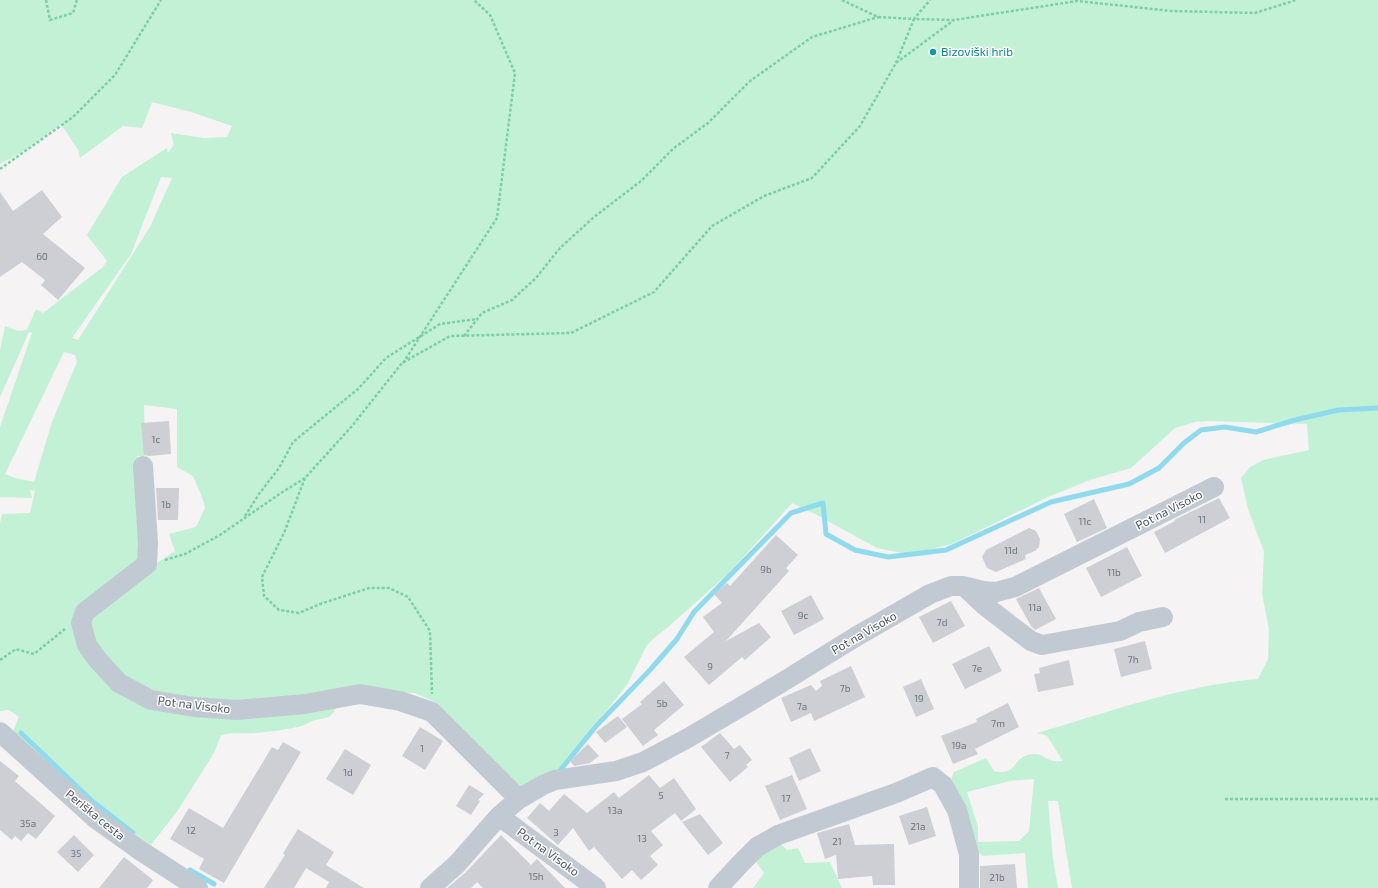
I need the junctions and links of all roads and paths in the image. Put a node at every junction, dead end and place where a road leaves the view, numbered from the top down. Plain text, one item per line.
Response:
1 (46, 0) edge
2 (77, 0) edge
3 (161, 0) edge
4 (474, 0) edge
5 (842, 0) edge
6 (930, 0) edge
7 (1078, 0) edge
8 (1296, 0) edge
9 (878, 18) junction
10 (914, 20) junction
11 (954, 20) junction
12 (896, 64) junction
13 (0, 169) edge
14 (477, 319) junction
15 (464, 336) junction
16 (402, 363) junction
17 (143, 466) dead end
18 (305, 478) junction
19 (1214, 487) dead end
20 (243, 518) junction
21 (147, 564) junction
22 (963, 586) junction
23 (85, 612) junction
24 (1164, 617) dead end
25 (0, 660) edge
26 (432, 712) junction
27 (0, 732) edge
28 (518, 799) junction
29 (1225, 799) dead end
30 (1378, 799) edge
31 (499, 816) junction
32 (198, 888) edge
33 (430, 888) edge
34 (596, 888) edge
35 (718, 888) edge
36 (969, 888) edge

1 - 2 path
3 - 13 path
4 - 16 path
5 - 9 path
6 - 10 path
7 - 8 path
7 - 11 path
9 - 10 path
9 - 14 path
10 - 11 path
10 - 12 path
11 - 12 path
12 - 15 path
14 - 15 path
14 - 20 path
15 - 16 path
16 - 18 path
17 - 21 street
18 - 20 path
18 - 26 path
19 - 22 street, Pot na Visoko
20 - 21 path
21 - 23 street
22 - 24 street
22 - 28 street, Pot na Visoko
23 - 25 path
23 - 26 street, Pot na Visoko
26 - 28 street, Pot na Visoko
27 - 32 street, Periška cesta
28 - 31 street, Pot na Visoko
29 - 30 path
31 - 33 street, Pot na Visoko
31 - 34 street, Pot na Visoko
35 - 36 street

